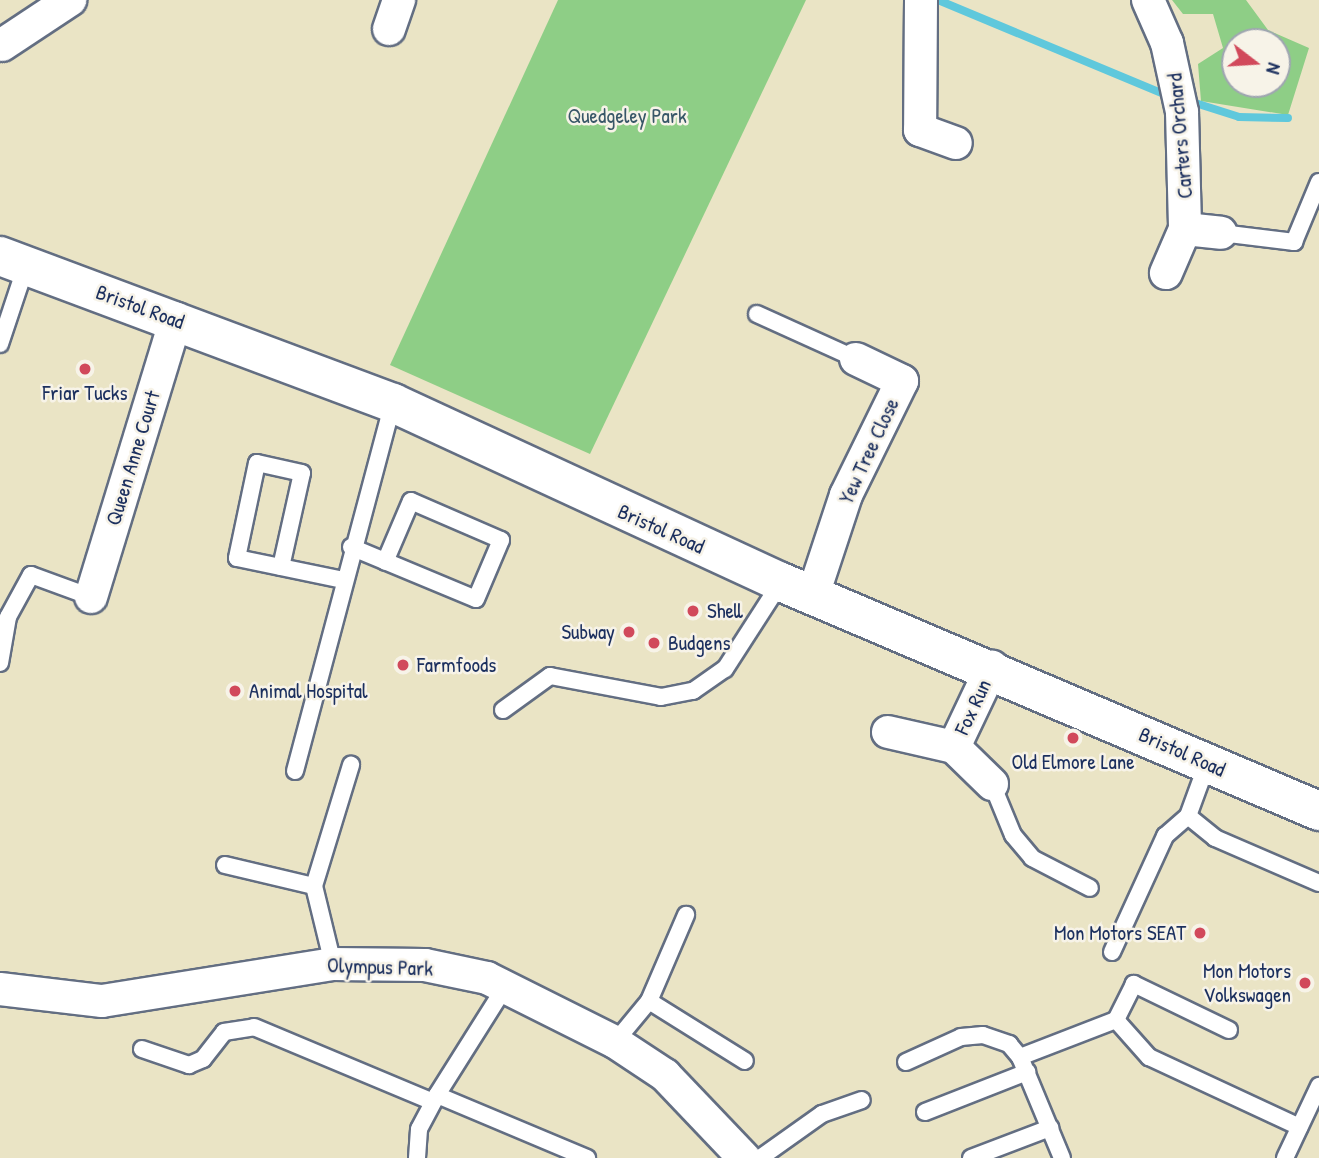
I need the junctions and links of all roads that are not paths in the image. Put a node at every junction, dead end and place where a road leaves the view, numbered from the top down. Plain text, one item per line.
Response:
1 (70, 0) edge
2 (1148, 0) edge
3 (920, 3) edge
4 (2, 45) dead end
5 (956, 143) dead end
6 (1319, 182) edge
7 (1185, 229) junction
8 (1221, 233) joint
9 (13, 261) edge
10 (1166, 273) dead end
11 (757, 314) dead end
12 (176, 319) junction
13 (0, 344) edge
14 (856, 359) joint
15 (393, 403) junction
16 (351, 548) junction
17 (385, 562) junction
18 (281, 567) junction
19 (343, 580) junction
20 (797, 588) junction
21 (91, 597) joint
22 (0, 663) edge
23 (992, 667) junction
24 (503, 710) dead end
25 (888, 732) dead end
26 (954, 747) junction
27 (1207, 764) junction
28 (351, 765) dead end
29 (295, 771) dead end
30 (992, 784) joint
31 (1319, 811) edge
32 (1188, 816) junction
33 (225, 865) dead end
34 (1319, 883) edge
35 (314, 886) junction
36 (1090, 888) dead end
37 (687, 915) dead end
38 (1112, 952) dead end
39 (333, 964) junction
40 (505, 988) junction
41 (0, 989) edge
42 (649, 1001) junction
43 (1116, 1020) junction
44 (1229, 1030) dead end
45 (615, 1042) junction
46 (142, 1049) dead end
47 (745, 1061) dead end
48 (906, 1062) dead end
49 (1023, 1064) junction
50 (1319, 1086) edge
51 (435, 1098) junction
52 (862, 1100) dead end
53 (925, 1112) dead end
54 (1300, 1127) junction
55 (1050, 1128) junction
56 (417, 1158) edge
57 (587, 1158) edge
58 (744, 1158) edge
59 (760, 1158) edge
60 (971, 1158) edge
61 (1062, 1158) edge
62 (1285, 1158) edge

1 - 4 street
2 - 7 street, Carters Orchard
3 - 5 street
6 - 8 lane
7 - 8 street
7 - 10 street, Carters Orchard
9 - 12 main road, Bristol Road
9 - 13 lane
11 - 14 lane, Yew Tree Close
12 - 15 main road, Bristol Road
12 - 21 street, Queen Anne Court
14 - 20 street, Yew Tree Close
15 - 16 lane
15 - 20 main road, Bristol Road
16 - 17 lane
16 - 19 lane
17 - 17 lane
18 - 18 lane
18 - 19 lane
19 - 29 lane
20 - 23 main road, Bristol Road
20 - 24 lane
21 - 22 lane
23 - 26 street, Fox Run
23 - 27 main road, Bristol Road
25 - 26 street, Fox Run
26 - 30 street, Fox Run
27 - 31 main road, Bristol Road
27 - 32 lane
28 - 35 lane
30 - 36 lane
32 - 34 lane
32 - 38 lane
33 - 35 lane
35 - 39 lane
37 - 42 lane
39 - 40 street, Olympus Park
39 - 41 street, Olympus Park
40 - 45 street, Olympus Park
40 - 51 lane
42 - 45 lane
42 - 47 lane
43 - 44 lane
43 - 49 lane
43 - 54 lane
45 - 58 street, Olympus Park
46 - 51 lane
48 - 49 lane
49 - 53 lane
49 - 55 lane
50 - 54 lane
51 - 56 lane
51 - 57 lane
52 - 59 lane
54 - 62 lane
55 - 60 lane
55 - 61 lane

